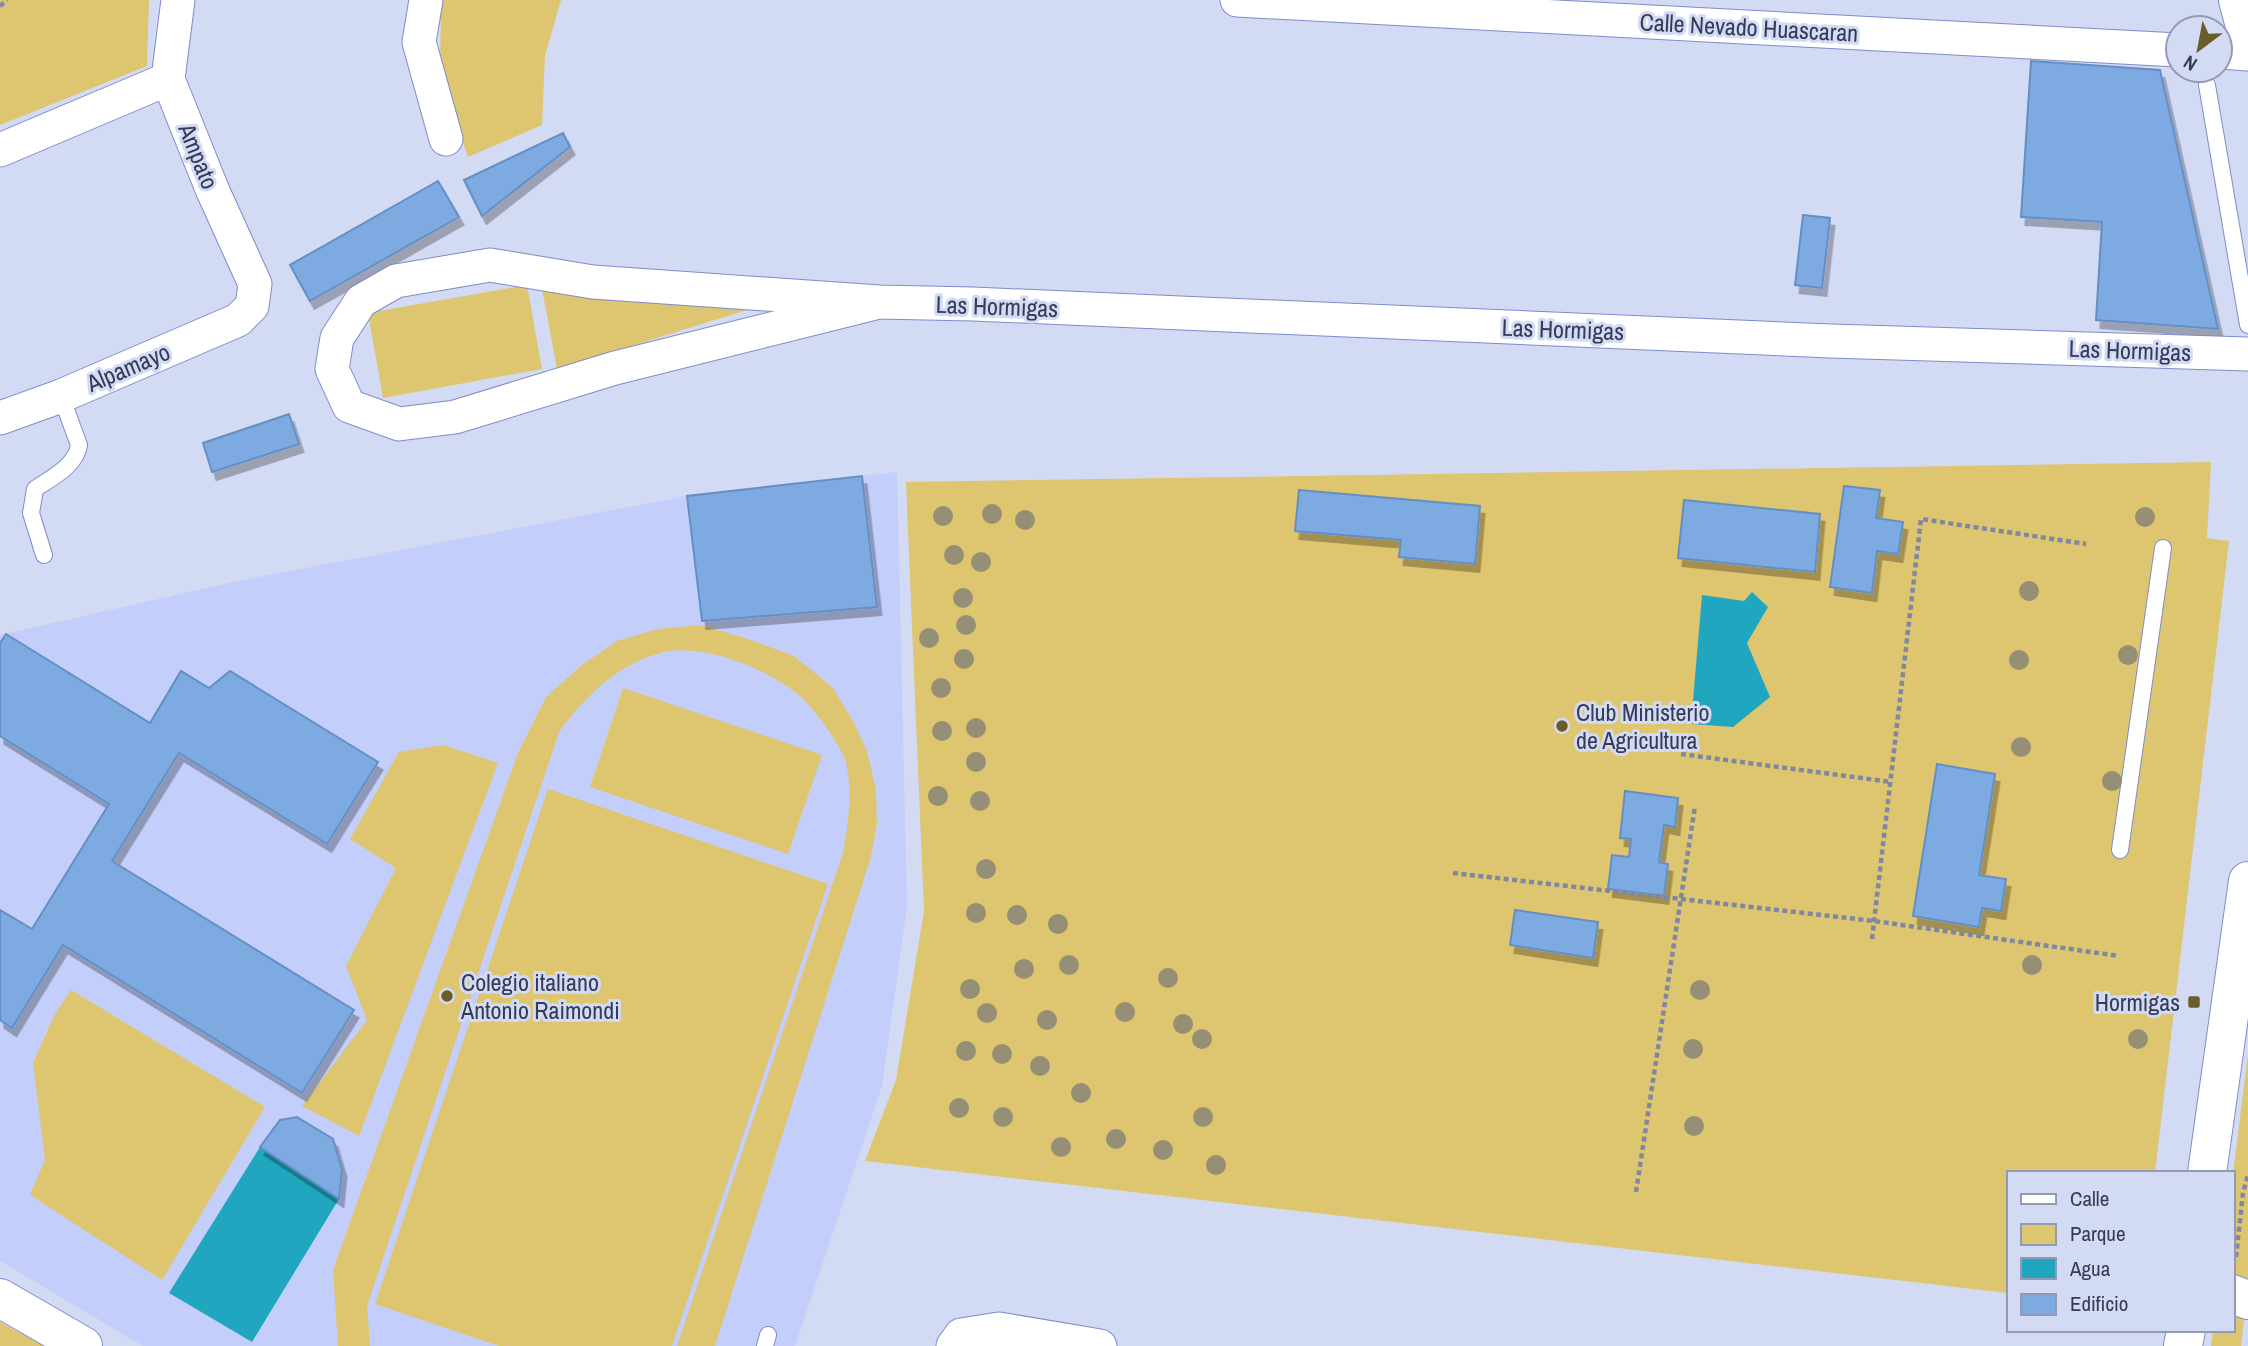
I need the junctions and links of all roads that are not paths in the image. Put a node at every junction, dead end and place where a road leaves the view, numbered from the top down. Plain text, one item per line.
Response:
1 (178, 0) edge
2 (426, 0) edge
3 (1237, 0) edge
4 (2238, 0) edge
5 (2248, 38) edge
6 (2164, 49) edge
7 (168, 79) junction
8 (2207, 85) dead end
9 (446, 139) dead end
10 (0, 150) edge
11 (879, 302) junction
12 (252, 306) joint
13 (2248, 325) edge
14 (2248, 354) edge
15 (61, 396) junction
16 (0, 418) edge
17 (2163, 548) dead end
18 (44, 555) dead end
19 (2120, 850) dead end
20 (2248, 881) edge
21 (2207, 1171) edge
22 (2234, 1278) edge
23 (0, 1298) edge
24 (2248, 1300) edge
25 (957, 1340) edge
26 (83, 1346) edge
27 (1100, 1346) edge

1 - 7 street, Ampato
2 - 9 street
3 - 6 street, Calle Nevado Huascaran
4 - 5 main road
7 - 10 street
7 - 12 street, Ampato
8 - 13 lane
11 - 11 street, Las Hormigas
11 - 14 street, Las Hormigas
12 - 15 street, Alpamayo
15 - 16 street, Alpamayo
15 - 18 lane
17 - 19 lane
20 - 21 main road
22 - 24 main road
23 - 26 main road
25 - 27 street

